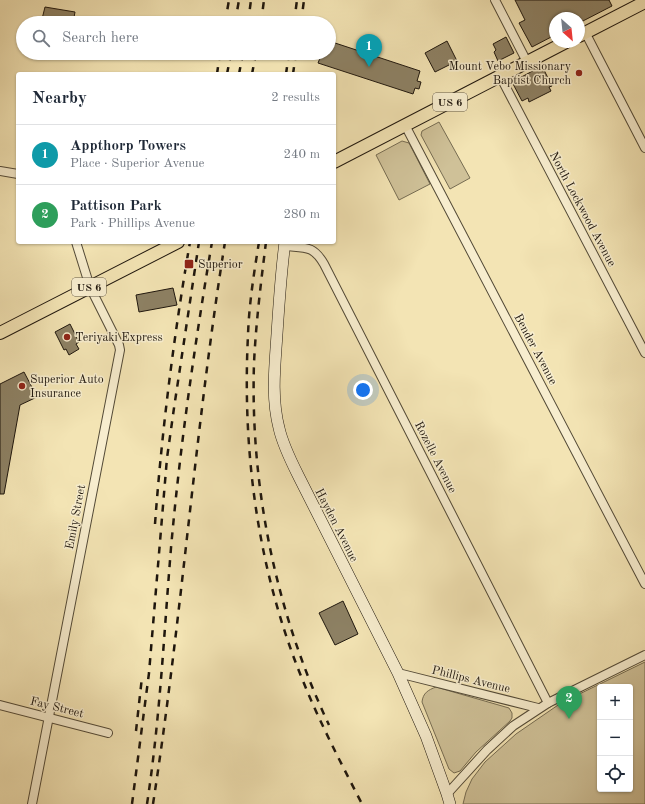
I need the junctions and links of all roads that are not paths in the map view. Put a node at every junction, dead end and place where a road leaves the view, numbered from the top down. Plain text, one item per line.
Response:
1 (495, 0) edge
2 (645, 2) edge
3 (585, 32) edge
4 (585, 39) edge
5 (554, 48) edge
6 (527, 62) junction
7 (500, 76) junction
8 (405, 125) junction
9 (645, 148) edge
10 (336, 161) edge
11 (0, 171) edge
12 (16, 174) edge
13 (77, 244) edge
14 (174, 244) edge
15 (285, 244) edge
16 (90, 287) junction
17 (0, 333) edge
18 (645, 353) edge
19 (645, 584) edge
20 (645, 655) edge
21 (398, 673) junction
22 (548, 703) junction
23 (0, 705) edge
24 (538, 708) junction
25 (49, 717) junction
26 (108, 733) dead end
27 (449, 799) edge
28 (32, 804) edge

1 - 6 street
2 - 3 main road
4 - 9 street
5 - 6 main road, US 6
6 - 7 main road, US 6
7 - 8 main road, US 6
7 - 18 street, North Lockwood Avenue
8 - 10 main road, US 6
8 - 19 street, Bender Avenue
11 - 12 street
13 - 16 street, Emily Street
14 - 16 main road, US 6
15 - 21 street, Hayden Avenue
15 - 22 street, Rozelle Avenue
16 - 17 main road, US 6
16 - 25 street, Emily Street
20 - 22 street
21 - 24 street, Phillips Avenue
21 - 27 street, Hayden Avenue
22 - 24 street
23 - 25 street, Fay Street
24 - 27 street
25 - 26 street, Fay Street
25 - 28 street, Emily Street

